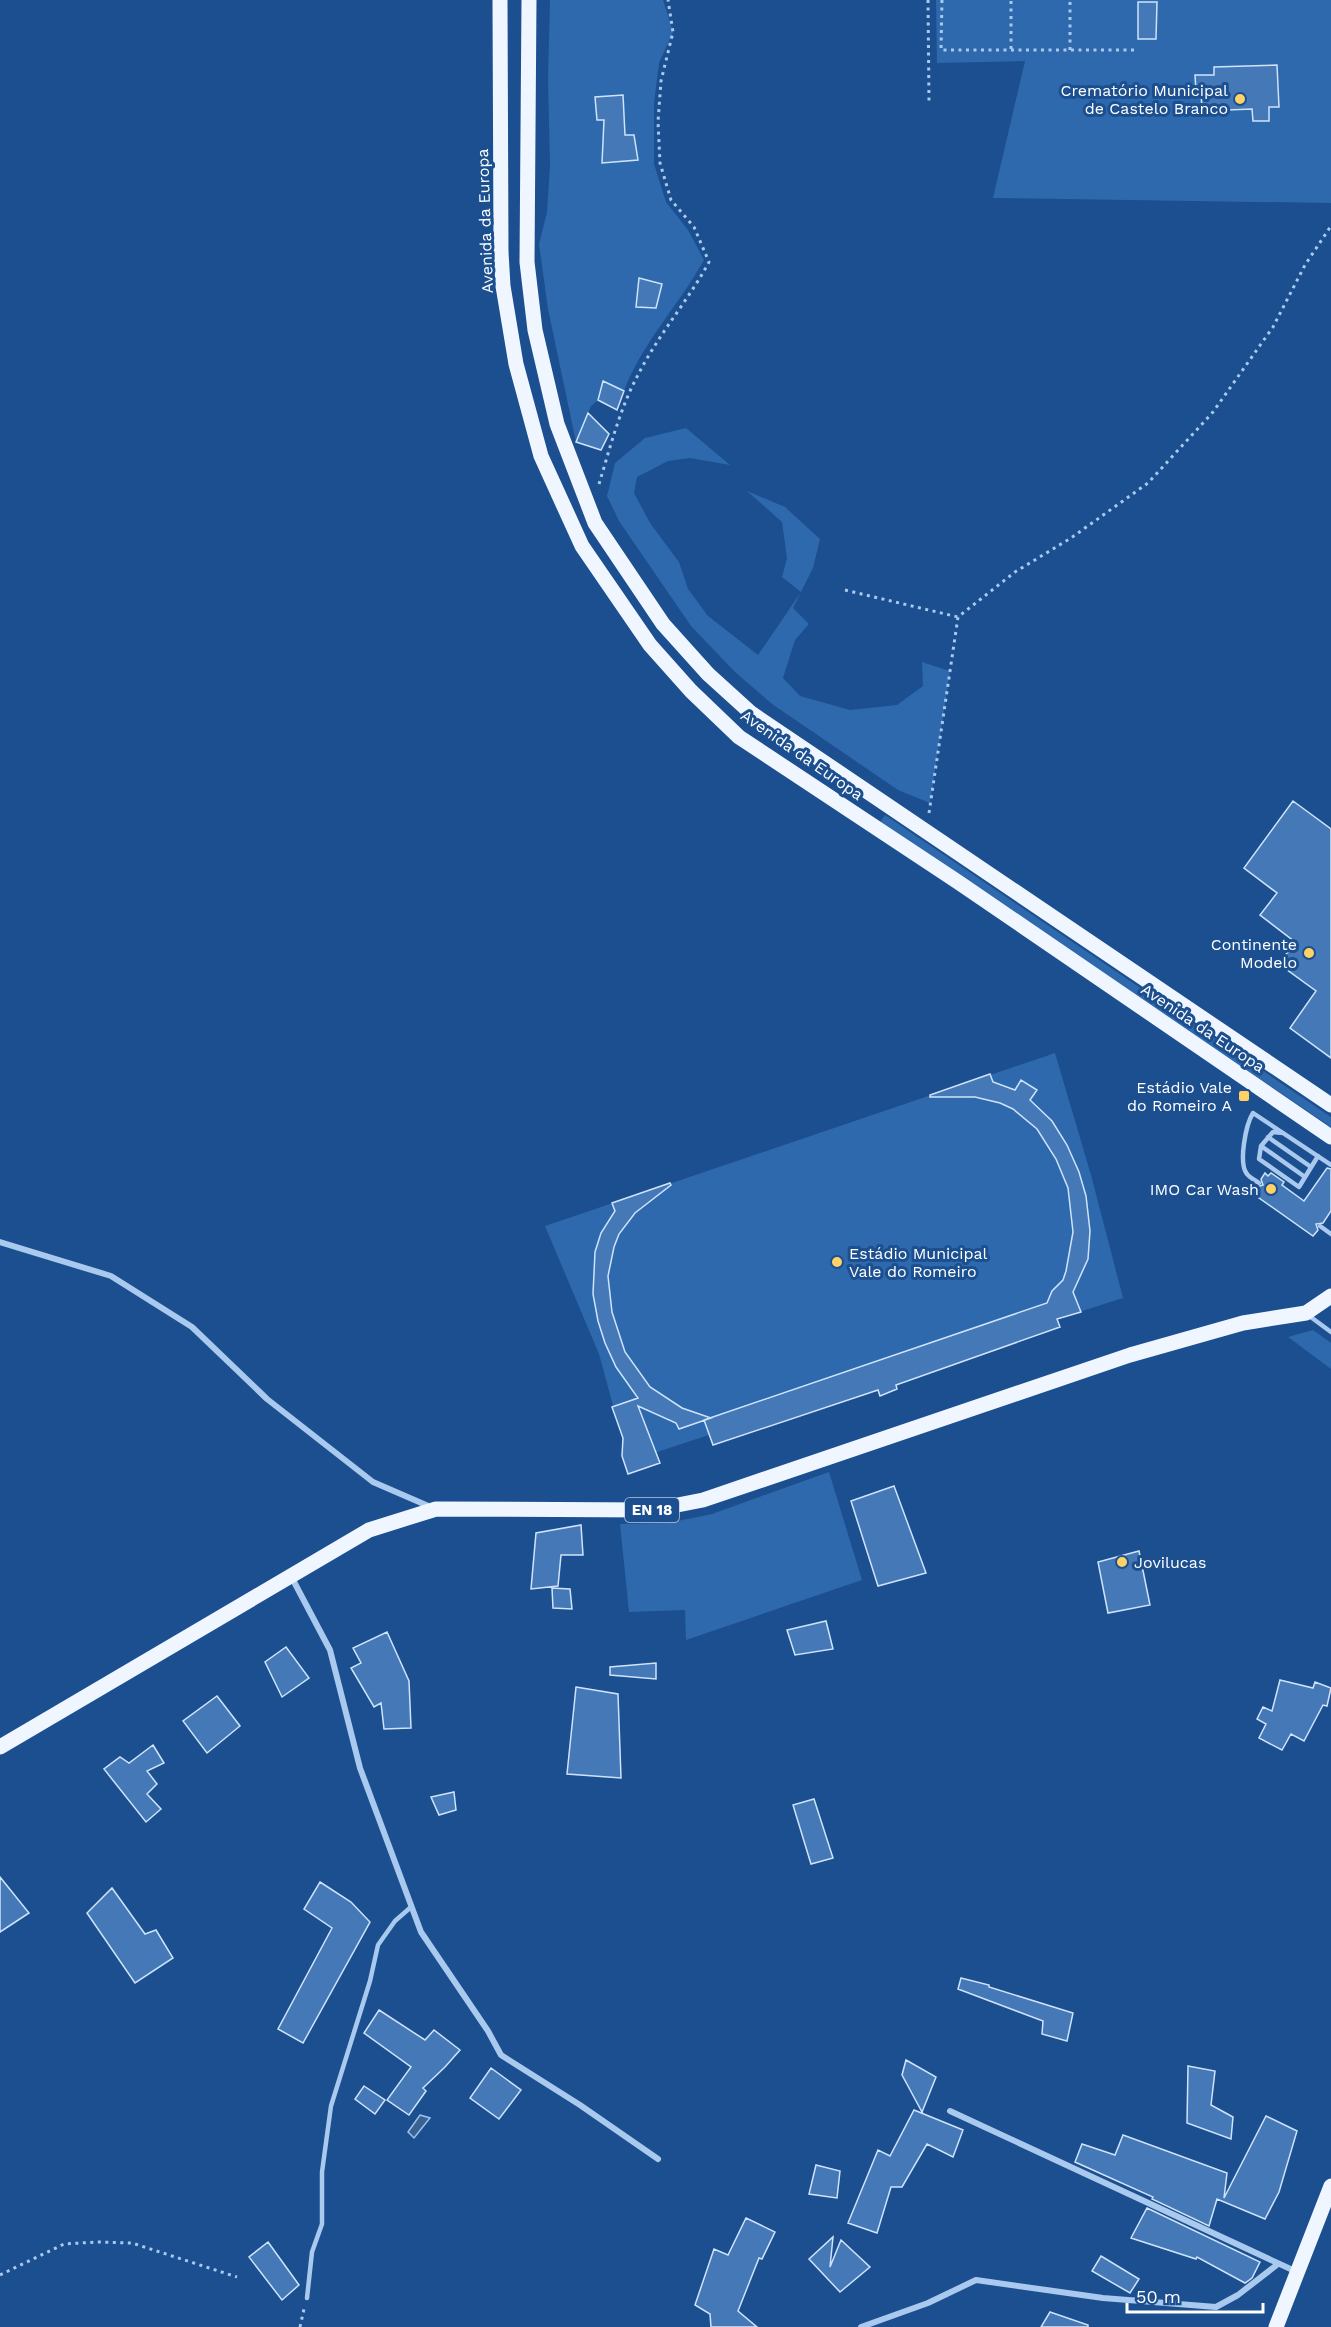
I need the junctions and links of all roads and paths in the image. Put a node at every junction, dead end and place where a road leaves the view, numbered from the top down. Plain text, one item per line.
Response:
1 (500, 0) edge
2 (529, 0) edge
3 (668, 0) edge
4 (928, 0) edge
5 (942, 0) edge
6 (1011, 0) edge
7 (1070, 0) edge
8 (1011, 50) junction
9 (1070, 50) junction
10 (1134, 50) dead end
11 (929, 101) dead end
12 (1331, 226) edge
13 (588, 501) junction
14 (845, 590) dead end
15 (958, 617) junction
16 (926, 831) junction
17 (1331, 1105) edge
18 (1284, 1133) junction
19 (1268, 1137) junction
20 (1331, 1137) edge
21 (1261, 1146) junction
22 (1318, 1156) junction
23 (1331, 1165) edge
24 (1311, 1167) junction
25 (1305, 1177) junction
26 (1259, 1183) dead end
27 (1320, 1226) dead end
28 (1331, 1234) edge
29 (0, 1242) edge
30 (1331, 1296) edge
31 (1306, 1313) junction
32 (1331, 1332) edge
33 (436, 1509) junction
34 (291, 1576) junction
35 (0, 1747) edge
36 (411, 1907) junction
37 (950, 2111) dead end
38 (658, 2159) dead end
39 (1331, 2186) edge
40 (1278, 2264) junction
41 (1297, 2272) junction
42 (0, 2275) edge
43 (237, 2277) dead end
44 (306, 2298) joint
45 (300, 2327) edge
46 (861, 2327) edge
47 (1276, 2327) edge

1 - 20 main road, Avenida da Europa
2 - 13 main road, Avenida da Europa
3 - 13 path
4 - 11 path
5 - 8 path
6 - 8 path
7 - 9 path
8 - 9 path
9 - 10 path
12 - 15 path
13 - 16 main road, Avenida da Europa
14 - 15 path
15 - 16 path
16 - 17 main road, Avenida da Europa
18 - 19 lane
18 - 22 lane
18 - 26 lane
19 - 21 lane
19 - 24 lane
21 - 25 lane
21 - 25 lane
22 - 23 lane
22 - 24 lane
24 - 25 lane
27 - 28 lane
29 - 33 street
30 - 31 main road, EN 18
31 - 32 lane
31 - 33 main road, EN 18
33 - 34 main road, EN 18
34 - 35 main road, EN 18
34 - 36 street
36 - 38 street
36 - 44 lane
37 - 40 street
39 - 41 main road
40 - 41 street
40 - 46 street
41 - 47 main road
42 - 43 path
44 - 45 path

